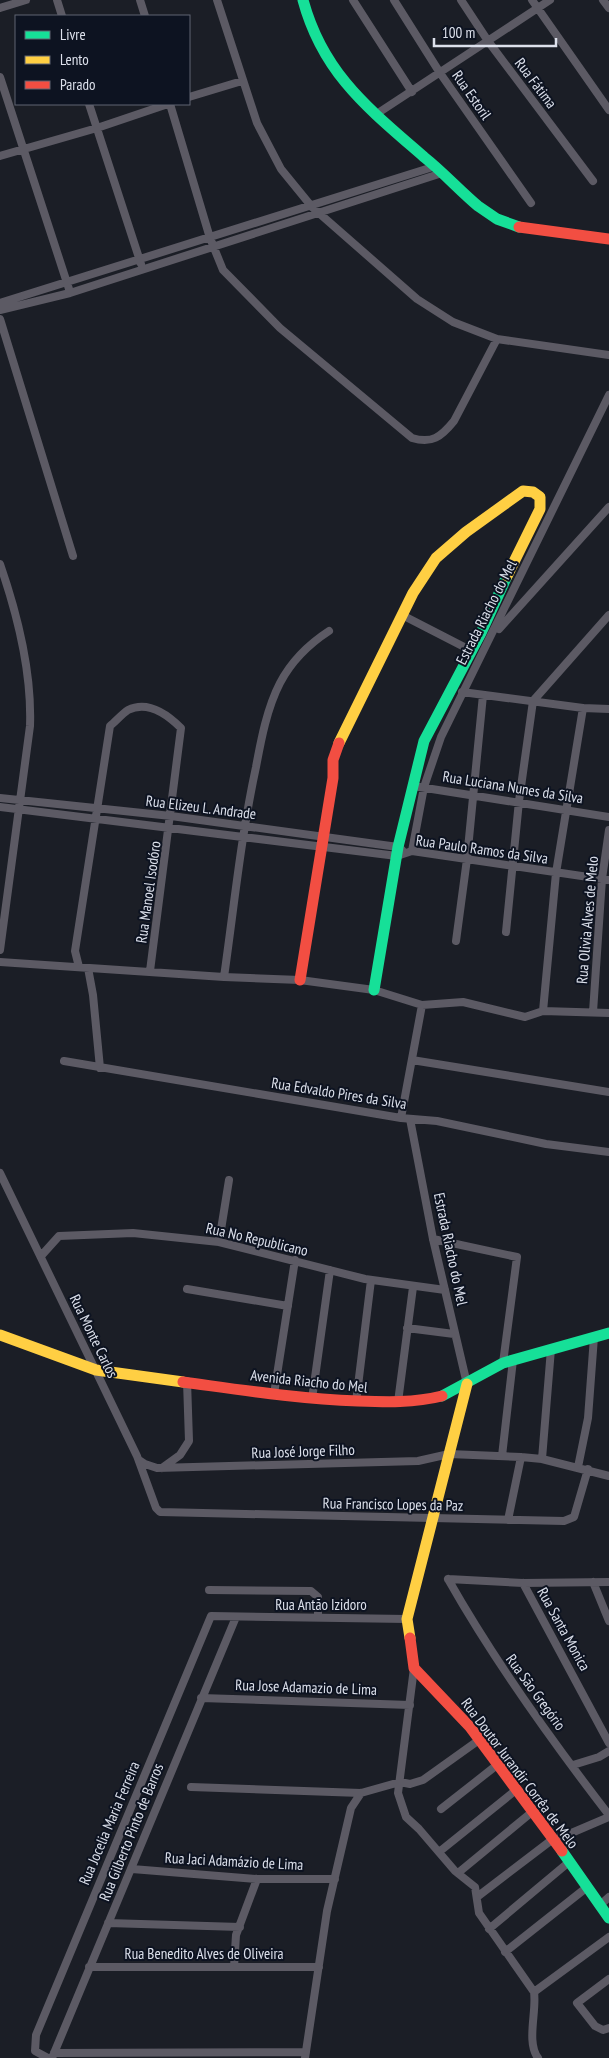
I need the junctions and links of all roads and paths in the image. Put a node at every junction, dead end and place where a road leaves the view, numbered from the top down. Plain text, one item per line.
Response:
1 (26, 0) edge
2 (57, 0) edge
3 (140, 0) edge
4 (217, 0) edge
5 (303, 0) edge
6 (353, 0) edge
7 (394, 0) edge
8 (461, 0) edge
9 (532, 0) edge
10 (550, 0) edge
11 (603, 0) edge
12 (0, 8) edge
13 (538, 8) junction
14 (609, 8) edge
15 (62, 15) edge
16 (145, 15) edge
17 (488, 41) junction
18 (440, 73) junction
19 (0, 77) edge
20 (242, 81) junction
21 (412, 92) junction
22 (190, 97) edge
23 (89, 105) edge
24 (166, 105) edge
25 (169, 105) edge
26 (609, 110) edge
27 (376, 115) junction
28 (97, 128) junction
29 (22, 149) junction
30 (0, 156) edge
31 (439, 170) junction
32 (593, 181) dead end
33 (531, 203) dead end
34 (316, 209) junction
35 (210, 238) junction
36 (609, 239) edge
37 (213, 246) junction
38 (142, 265) junction
39 (67, 284) junction
40 (70, 292) junction
41 (0, 303) edge
42 (0, 310) edge
43 (0, 319) edge
44 (497, 339) junction
45 (609, 355) edge
46 (609, 395) edge
47 (609, 507) edge
48 (72, 556) dead end
49 (0, 564) edge
50 (402, 615) junction
51 (609, 615) edge
52 (329, 631) dead end
53 (491, 638) junction
54 (472, 650) junction
55 (462, 692) junction
56 (482, 694) junction
57 (533, 701) junction
58 (583, 708) junction
59 (609, 709) edge
60 (419, 787) junction
61 (472, 794) junction
62 (0, 798) edge
63 (20, 802) junction
64 (519, 802) junction
65 (0, 807) edge
66 (98, 809) junction
67 (565, 809) junction
68 (19, 811) junction
69 (171, 816) junction
70 (609, 817) edge
71 (96, 820) junction
72 (245, 826) junction
73 (170, 828) junction
74 (609, 830) edge
75 (244, 836) junction
76 (322, 842) junction
77 (403, 852) junction
78 (467, 859) junction
79 (513, 865) junction
80 (556, 873) junction
81 (606, 880) edge
82 (506, 932) dead end
83 (456, 942) dead end
84 (0, 950) edge
85 (0, 962) edge
86 (79, 967) junction
87 (88, 968) junction
88 (150, 971) junction
89 (224, 978) junction
90 (300, 980) junction
91 (374, 990) junction
92 (422, 1005) junction
93 (543, 1011) junction
94 (593, 1012) junction
95 (609, 1013) edge
96 (412, 1060) junction
97 (64, 1061) dead end
98 (100, 1068) junction
99 (609, 1092) edge
100 (401, 1118) junction
101 (410, 1119) junction
102 (609, 1152) edge
103 (0, 1172) edge
104 (229, 1180) dead end
105 (433, 1239) junction
106 (219, 1242) junction
107 (41, 1256) junction
108 (295, 1260) junction
109 (330, 1270) junction
110 (371, 1280) junction
111 (413, 1287) junction
112 (188, 1289) dead end
113 (445, 1290) junction
114 (288, 1306) junction
115 (407, 1328) junction
116 (609, 1333) edge
117 (454, 1334) junction
118 (0, 1335) edge
119 (594, 1337) junction
120 (551, 1349) junction
121 (508, 1362) junction
122 (96, 1370) junction
123 (188, 1381) junction
124 (466, 1384) junction
125 (274, 1394) junction
126 (312, 1399) junction
127 (356, 1402) junction
128 (398, 1402) junction
129 (449, 1454) junction
130 (502, 1456) junction
131 (521, 1457) junction
132 (138, 1459) junction
133 (542, 1459) junction
134 (578, 1467) junction
135 (159, 1468) junction
136 (588, 1469) junction
137 (609, 1476) edge
138 (146, 1478) junction
139 (160, 1512) joint
140 (431, 1519) junction
141 (508, 1520) junction
142 (593, 1582) junction
143 (609, 1582) edge
144 (523, 1583) junction
145 (209, 1590) dead end
146 (318, 1616) junction
147 (236, 1617) junction
148 (407, 1619) junction
149 (609, 1621) edge
150 (414, 1668) junction
151 (201, 1698) junction
152 (410, 1705) junction
153 (480, 1740) junction
154 (609, 1743) edge
155 (609, 1751) edge
156 (496, 1765) junction
157 (573, 1765) junction
158 (400, 1782) junction
159 (191, 1787) dead end
160 (516, 1790) junction
161 (361, 1793) junction
162 (441, 1809) dead end
163 (532, 1812) junction
164 (609, 1816) edge
165 (554, 1840) junction
166 (439, 1852) junction
167 (569, 1862) junction
168 (132, 1869) junction
169 (458, 1873) junction
170 (257, 1879) junction
171 (335, 1879) junction
172 (586, 1888) junction
173 (478, 1897) junction
174 (609, 1897) edge
175 (599, 1906) junction
176 (609, 1918) edge
177 (108, 1923) junction
178 (240, 1927) junction
179 (489, 1929) junction
180 (609, 1937) edge
181 (506, 1952) junction
182 (318, 1966) junction
183 (89, 1967) junction
184 (234, 1967) junction
185 (609, 1979) edge
186 (534, 1992) junction
187 (609, 2028) edge
188 (305, 2055) edge
189 (51, 2056) edge
190 (538, 2058) edge

1 - 12 street
2 - 15 street
3 - 16 street
4 - 20 street
5 - 27 street
6 - 21 street
7 - 18 street, Rua Estoril
8 - 17 street, Rua Fátima
9 - 13 street
10 - 13 street
11 - 14 street
13 - 17 street
13 - 26 street
17 - 18 street
17 - 32 street, Rua Fátima
18 - 21 street
18 - 33 street, Rua Estoril
19 - 29 street
20 - 22 street
20 - 34 street
21 - 27 street
23 - 28 street
24 - 28 street
25 - 35 street
27 - 31 street
28 - 29 street
28 - 38 street
29 - 30 street
29 - 39 street
31 - 34 street
31 - 36 street
34 - 35 street
34 - 37 street
34 - 44 street
35 - 37 street
35 - 38 street
37 - 38 street
37 - 44 street
38 - 39 street
38 - 40 street
39 - 40 street
39 - 41 street
40 - 42 street
43 - 48 street
44 - 45 street
46 - 53 street, Estrada Riacho do Mel
47 - 53 street
49 - 63 street
50 - 54 street
50 - 54 street
50 - 76 street
51 - 57 street
52 - 72 street
53 - 55 street, Estrada Riacho do Mel
54 - 60 street
55 - 56 street
55 - 60 street, Estrada Riacho do Mel
56 - 57 street
56 - 61 street
57 - 58 street
57 - 64 street
58 - 59 street
58 - 67 street, Rua Paulo Ramos da Silva
60 - 61 street, Rua Luciana Nunes da Silva
60 - 77 street, Estrada Riacho do Mel
61 - 64 street, Rua Luciana Nunes da Silva
61 - 78 street
62 - 63 street, Rua Elizeu L. Andrade
63 - 66 street, Rua Elizeu L. Andrade
63 - 68 street
64 - 67 street, Rua Luciana Nunes da Silva
64 - 79 street
65 - 68 street, Rua Elizeu L. Andrade
66 - 69 street, Rua Elizeu L. Andrade
66 - 69 street, Rua Manoel Isodóro
66 - 71 street
67 - 70 street, Rua Luciana Nunes da Silva
67 - 80 street, Rua Paulo Ramos da Silva
68 - 71 street, Rua Elizeu L. Andrade
68 - 84 street
69 - 72 street, Rua Elizeu L. Andrade
69 - 73 street, Rua Manoel Isodóro
71 - 73 street, Rua Elizeu L. Andrade
71 - 86 street
72 - 75 street
72 - 76 street, Rua Elizeu L. Andrade
73 - 75 street, Rua Elizeu L. Andrade
73 - 88 street, Rua Manoel Isodóro
74 - 81 street, Rua Olivia Alves de Melo
75 - 76 street, Rua Elizeu L. Andrade
75 - 89 street
76 - 77 street, Rua Elizeu L. Andrade
76 - 90 street
77 - 78 street, Rua Paulo Ramos da Silva
77 - 91 street, Estrada Riacho do Mel
78 - 79 street, Rua Paulo Ramos da Silva
78 - 83 street
79 - 80 street, Rua Paulo Ramos da Silva
79 - 82 street
80 - 81 street, Rua Paulo Ramos da Silva
80 - 93 street, Rua Paulo Ramos da Silva
81 - 94 street, Rua Olivia Alves de Melo
85 - 86 street
86 - 87 street
87 - 88 street
87 - 98 street
88 - 89 street
89 - 90 street
90 - 91 street
91 - 92 street
92 - 93 street
92 - 96 street
93 - 94 street
94 - 95 street
96 - 99 street
96 - 100 street
97 - 98 street, Rua Edvaldo Pires da Silva
98 - 100 street, Rua Edvaldo Pires da Silva
100 - 101 street, Rua Edvaldo Pires da Silva
101 - 102 street, Rua Edvaldo Pires da Silva
101 - 105 street, Estrada Riacho do Mel
103 - 107 street, Rua Monte Carlos
104 - 106 street
105 - 113 street, Estrada Riacho do Mel
105 - 121 street
106 - 107 street, Rua No Republicano
106 - 108 street, Rua No Republicano
107 - 122 street, Rua Monte Carlos
108 - 109 street, Rua No Republicano
108 - 114 street
109 - 110 street, Rua No Republicano
109 - 126 street
110 - 111 street, Rua No Republicano
110 - 127 street
111 - 113 street, Rua No Republicano
111 - 115 street
112 - 114 street
113 - 117 street, Estrada Riacho do Mel
114 - 125 street
115 - 117 street
115 - 128 street
116 - 119 street, Avenida Riacho do Mel
117 - 124 street, Estrada Riacho do Mel
118 - 122 street, Avenida Riacho do Mel
119 - 120 street, Avenida Riacho do Mel
119 - 134 street
120 - 121 street, Avenida Riacho do Mel
120 - 133 street
121 - 124 street, Avenida Riacho do Mel
121 - 130 street
122 - 123 street, Avenida Riacho do Mel
122 - 132 street, Rua Monte Carlos
123 - 125 street, Avenida Riacho do Mel
123 - 135 street
124 - 128 street, Avenida Riacho do Mel
124 - 129 street
125 - 126 street, Avenida Riacho do Mel
126 - 127 street, Avenida Riacho do Mel
127 - 128 street, Avenida Riacho do Mel
129 - 130 street, Rua José Jorge Filho
129 - 135 street, Rua José Jorge Filho
129 - 140 street
130 - 131 street, Rua José Jorge Filho
131 - 133 street, Rua José Jorge Filho
131 - 141 street
132 - 135 street, Rua José Jorge Filho
132 - 138 street, Rua Monte Carlos
133 - 134 street, Rua José Jorge Filho
134 - 136 street, Rua José Jorge Filho
135 - 138 street
136 - 137 street, Rua José Jorge Filho
136 - 141 street, Rua Francisco Lopes da Paz
138 - 139 street, Rua Monte Carlos
139 - 140 street, Rua Francisco Lopes da Paz
140 - 141 street, Rua Francisco Lopes da Paz
140 - 148 street
142 - 143 street
142 - 144 street
142 - 149 street
144 - 154 street, Rua Santa Monica
144 - 157 street, Rua São Gregório
145 - 146 street
146 - 147 street, Rua Antão Izidoro
146 - 148 street, Rua Antão Izidoro
147 - 151 street, Rua Gilberto Pinto de Barros
147 - 189 street, Rua Jocelia Maria Ferreira
148 - 150 street
150 - 152 street
150 - 153 street, Rua Doutor Jurandir Corrêa de Melo
151 - 152 street, Rua Jose Adamazio de Lima
151 - 168 street, Rua Gilberto Pinto de Barros
152 - 158 street
153 - 156 street, Rua Doutor Jurandir Corrêa de Melo
153 - 158 street
155 - 157 street
156 - 160 street, Rua Doutor Jurandir Corrêa de Melo
156 - 162 street
157 - 164 street, Rua São Gregório
158 - 161 street
158 - 166 street
159 - 161 street
160 - 163 street, Rua Doutor Jurandir Corrêa de Melo
160 - 166 street
161 - 171 street
163 - 165 street, Rua Doutor Jurandir Corrêa de Melo
163 - 169 street
164 - 165 street
165 - 167 street, Rua Doutor Jurandir Corrêa de Melo
165 - 173 street
166 - 169 street
167 - 172 street, Rua Doutor Jurandir Corrêa de Melo
167 - 179 street
168 - 170 street, Rua Jaci Adamázio de Lima
168 - 177 street, Rua Gilberto Pinto de Barros
169 - 173 street
170 - 171 street, Rua Jaci Adamázio de Lima
170 - 178 street
171 - 182 street
172 - 175 street, Rua Doutor Jurandir Corrêa de Melo
172 - 181 street
173 - 179 street
174 - 175 street
175 - 176 street, Rua Doutor Jurandir Corrêa de Melo
177 - 178 street
177 - 183 street, Rua Gilberto Pinto de Barros
178 - 184 street
179 - 181 street
180 - 186 street
181 - 186 street
182 - 184 street, Rua Benedito Alves de Oliveira
182 - 188 street
183 - 184 street, Rua Benedito Alves de Oliveira
183 - 189 street, Rua Gilberto Pinto de Barros
185 - 187 street
186 - 190 street
188 - 189 street

